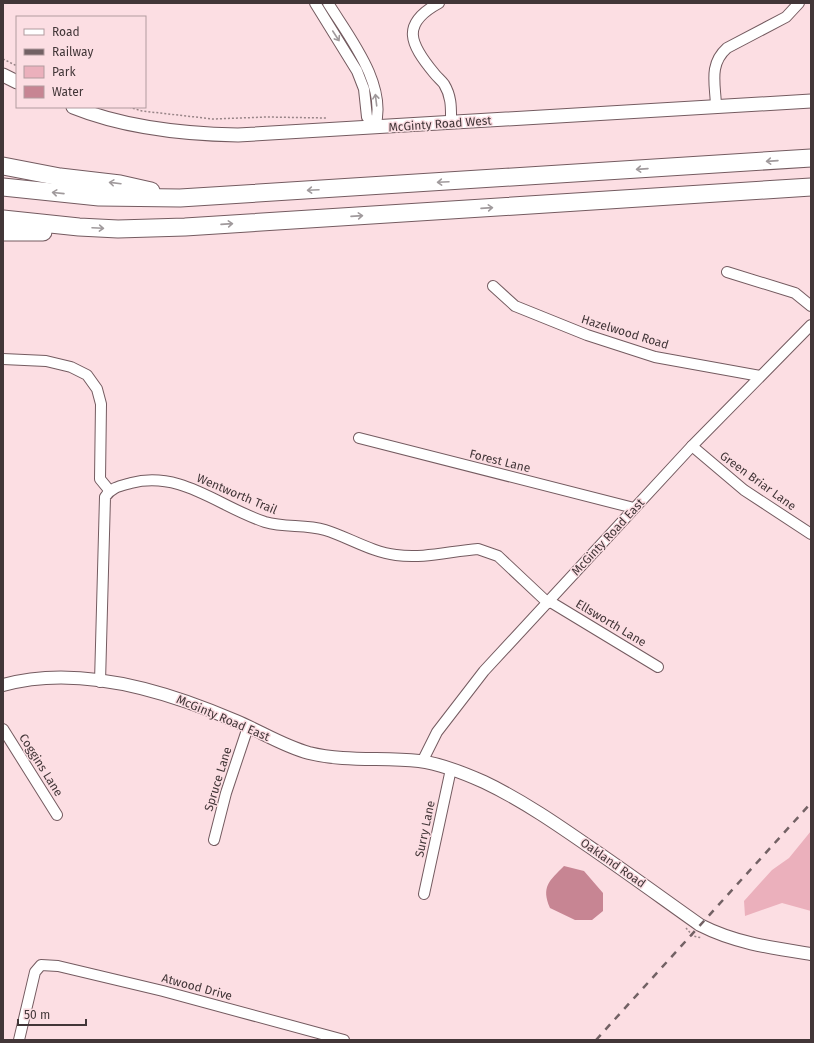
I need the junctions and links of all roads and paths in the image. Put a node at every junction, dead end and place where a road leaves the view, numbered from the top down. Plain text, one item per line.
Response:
1 (314, 3) edge
2 (328, 3) edge
3 (439, 3) edge
4 (799, 3) edge
5 (3, 59) edge
6 (16, 66) edge
7 (3, 75) edge
8 (16, 82) edge
9 (811, 101) edge
10 (716, 105) junction
11 (77, 108) edge
12 (132, 108) edge
13 (328, 118) dead end
14 (451, 123) junction
15 (375, 127) junction
16 (811, 158) edge
17 (3, 166) edge
18 (3, 187) edge
19 (811, 187) edge
20 (180, 198) junction
21 (3, 219) edge
22 (79, 227) junction
23 (3, 232) edge
24 (727, 272) dead end
25 (492, 286) dead end
26 (811, 306) edge
27 (811, 325) edge
28 (3, 359) edge
29 (760, 376) junction
30 (360, 438) dead end
31 (692, 446) junction
32 (109, 490) junction
33 (634, 508) junction
34 (811, 534) edge
35 (548, 602) junction
36 (658, 668) dead end
37 (100, 682) junction
38 (3, 685) edge
39 (248, 727) junction
40 (3, 729) edge
41 (420, 762) junction
42 (451, 769) junction
43 (57, 815) dead end
44 (214, 840) dead end
45 (424, 894) dead end
46 (811, 954) edge
47 (19, 1040) edge
48 (344, 1040) edge

1 -> 15 street
15 -> 2 street
3 - 14 street
4 - 10 street
5 - 6 path
7 - 8 main road
9 - 10 main road, McGinty Road West
10 - 14 main road, McGinty Road West
11 - 15 main road, McGinty Road West
12 - 13 path
14 - 15 main road, McGinty Road West
16 -> 20 highway
20 -> 17 highway
20 -> 18 highway
22 -> 19 highway
21 - 22 highway
22 - 23 highway
24 - 26 street
25 - 29 street, Hazelwood Road
27 - 29 street, McGinty Road East
28 - 32 street
29 - 31 street, McGinty Road East
30 - 33 street, Forest Lane
31 - 33 street, McGinty Road East
31 - 34 street, Green Briar Lane
32 - 35 street, Wentworth Trail
32 - 37 street
33 - 35 street, McGinty Road East
35 - 36 street, Ellsworth Lane
35 - 41 street, McGinty Road East
37 - 38 street, McGinty Road East
37 - 39 street, McGinty Road East
39 - 41 street, McGinty Road East
39 - 44 street, Spruce Lane
40 - 43 street, Coggins Lane
41 - 42 street, Oakland Road
42 - 45 street, Surry Lane
42 - 46 street, Oakland Road
47 - 48 street, Atwood Drive

